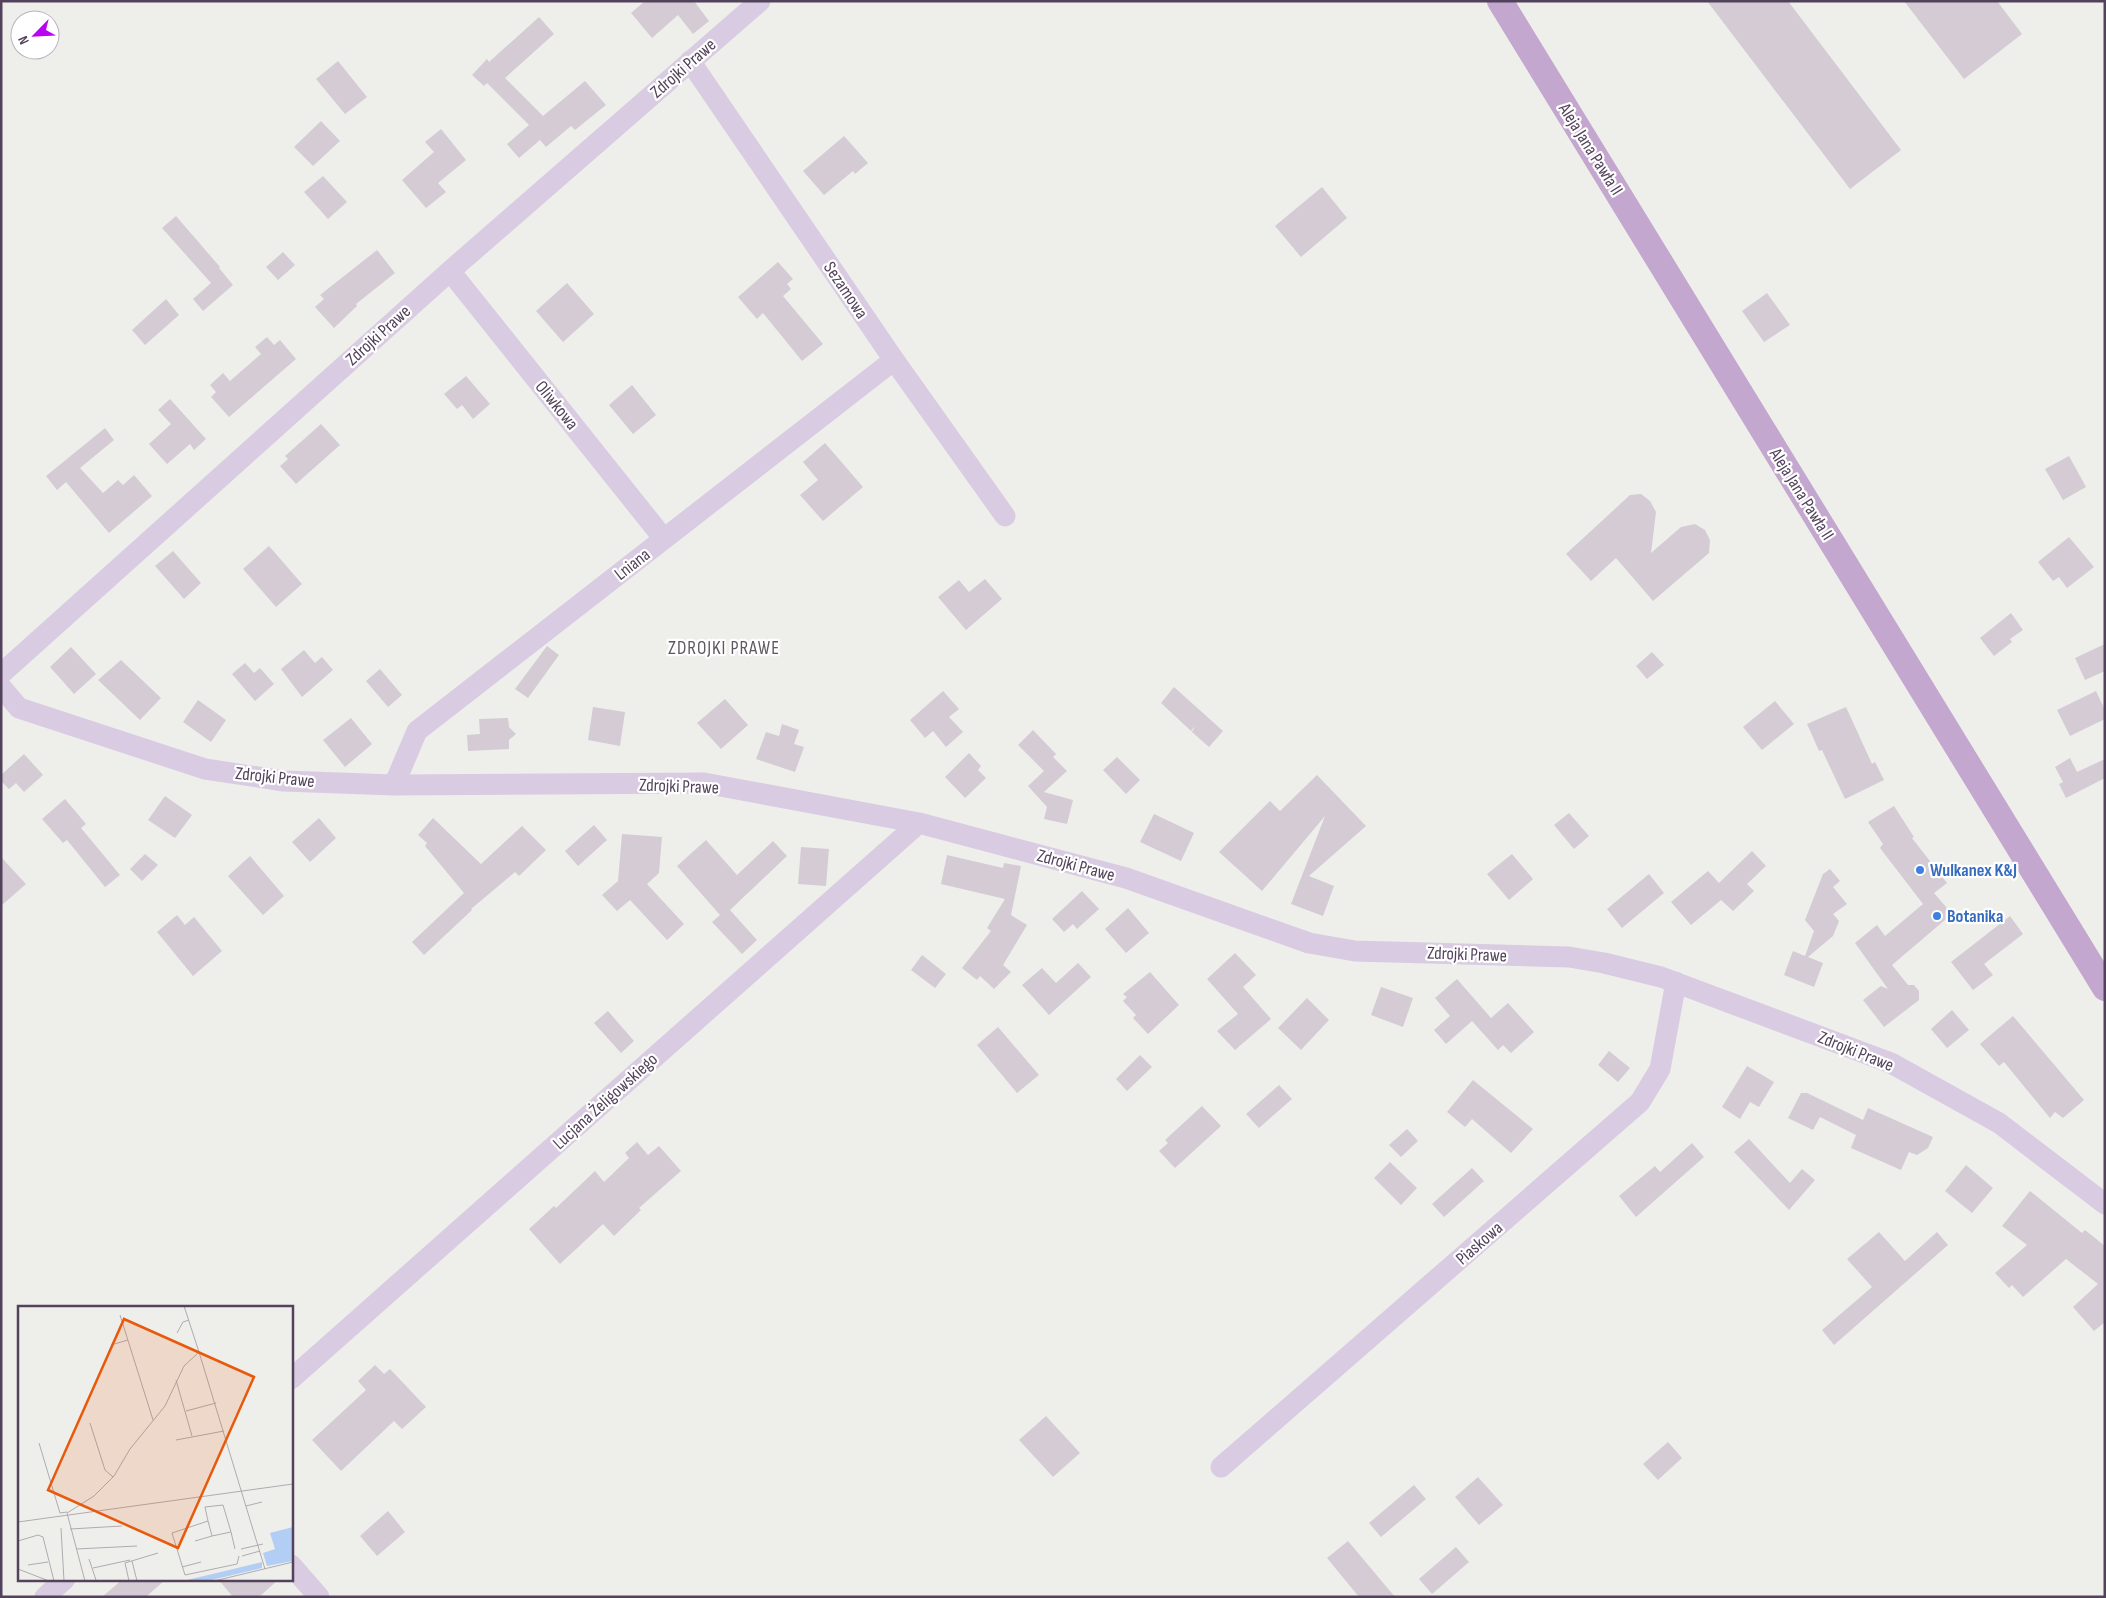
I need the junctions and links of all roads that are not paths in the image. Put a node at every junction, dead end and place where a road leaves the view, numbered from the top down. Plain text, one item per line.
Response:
1 (760, 1) edge
2 (1500, 1) edge
3 (690, 61) junction
4 (450, 271) junction
5 (894, 360) junction
6 (1005, 516) dead end
7 (664, 539) junction
8 (1, 674) edge
9 (1, 687) edge
10 (394, 785) junction
11 (919, 824) junction
12 (1676, 982) junction
13 (2105, 988) edge
14 (2105, 1204) edge
15 (292, 1378) edge
16 (1221, 1466) dead end
17 (292, 1566) edge
18 (64, 1580) edge
19 (45, 1597) edge
20 (319, 1597) edge

1 - 3 street, Zdrojki Prawe
2 - 13 main road, Aleja Jana Pawła II
3 - 4 street, Zdrojki Prawe
3 - 5 street, Sezamowa
4 - 7 street, Oliwkowa
4 - 8 street, Zdrojki Prawe
5 - 6 street, Sezamowa
5 - 7 street, Lniana
7 - 10 street, Lniana
9 - 10 street, Zdrojki Prawe
10 - 11 street, Zdrojki Prawe
11 - 12 street, Zdrojki Prawe
11 - 15 street, Lucjana Żeligowskiego
12 - 14 street, Zdrojki Prawe
12 - 16 street, Piaskowa
17 - 20 street
18 - 19 street

